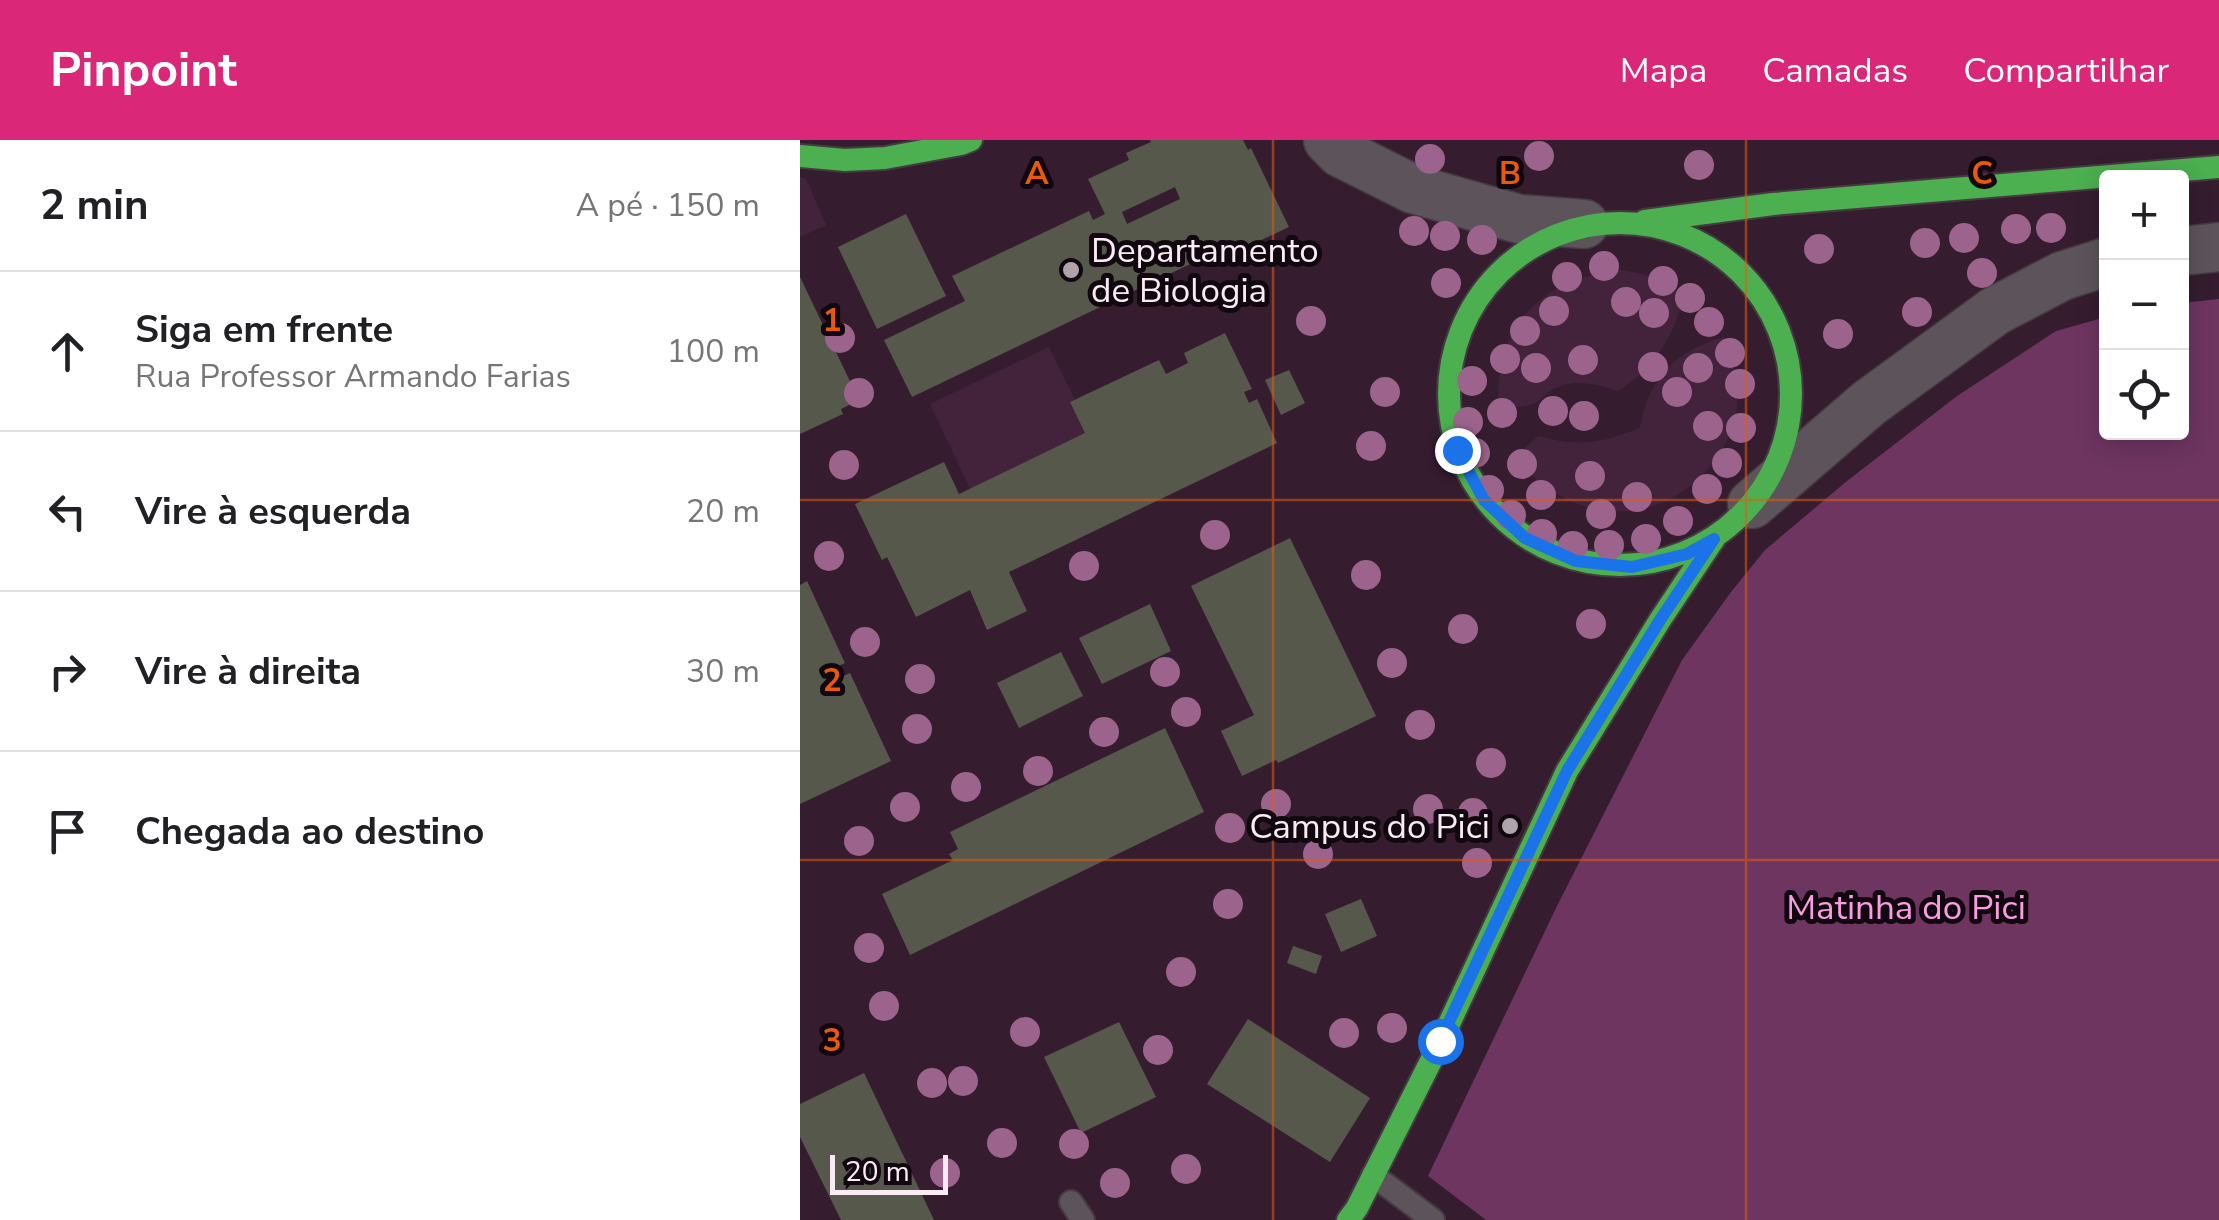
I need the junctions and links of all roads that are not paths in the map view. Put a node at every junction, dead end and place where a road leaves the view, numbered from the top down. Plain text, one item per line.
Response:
1 (1328, 140) edge
2 (967, 148) edge
3 (800, 156) edge
4 (2219, 166) edge
5 (1642, 222) junction
6 (1584, 224) junction
7 (2219, 248) edge
8 (2189, 250) edge
9 (2099, 264) edge
10 (1752, 504) junction
11 (1714, 539) junction
12 (1373, 1175) junction
13 (1348, 1220) edge
14 (1433, 1220) edge

1 - 6 street
2 - 3 street
4 - 5 street
5 - 6 street
5 - 10 street
6 - 11 street
7 - 8 street
9 - 10 street
10 - 11 street
11 - 12 street
12 - 13 street
12 - 14 lane

